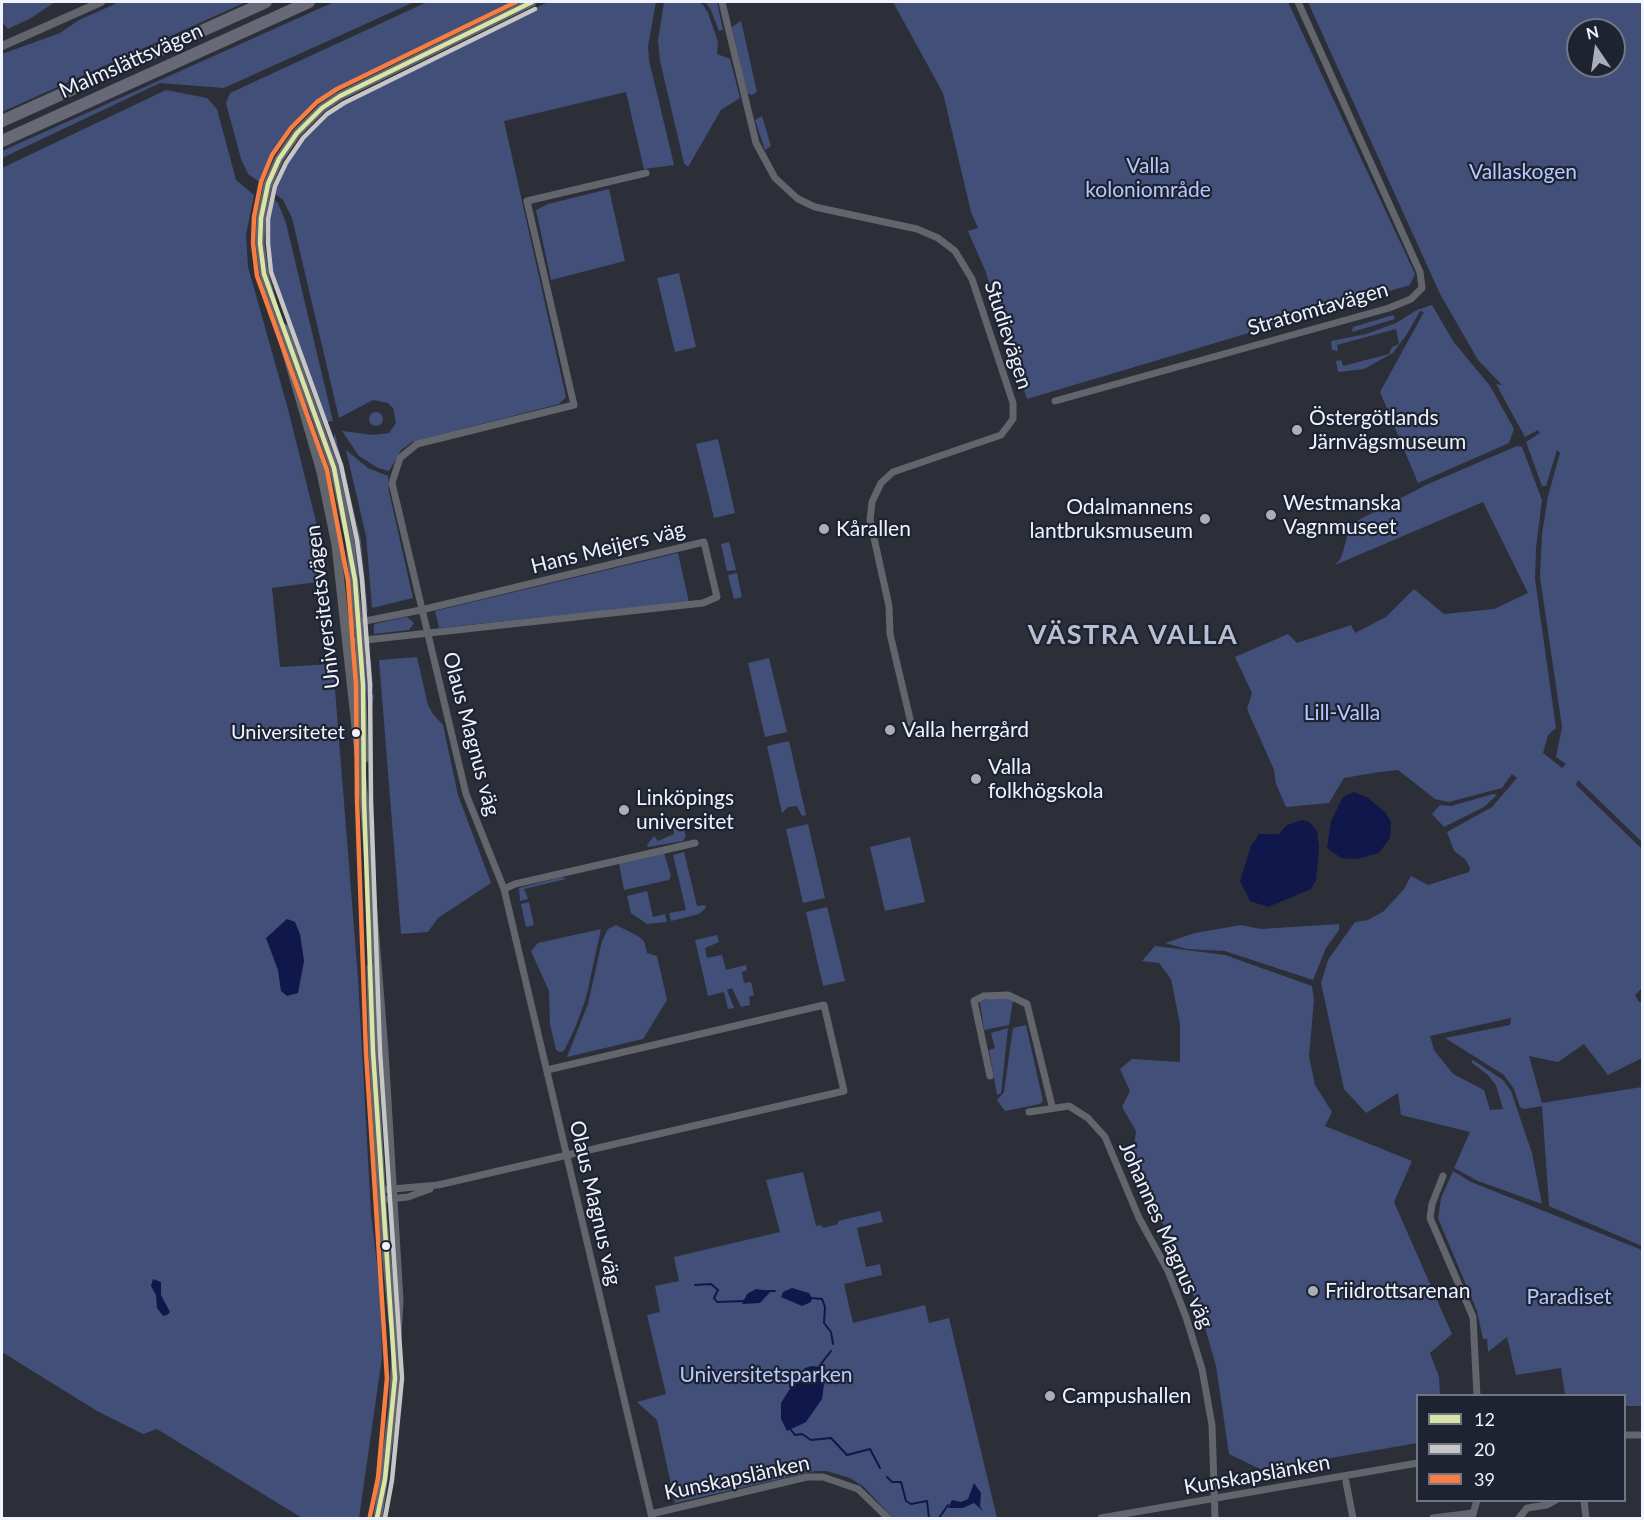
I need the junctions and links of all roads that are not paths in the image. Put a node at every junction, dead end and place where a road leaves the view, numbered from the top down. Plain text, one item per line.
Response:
1 (101, 2) edge
2 (266, 2) edge
3 (309, 2) edge
4 (532, 2) edge
5 (722, 2) edge
6 (1298, 2) edge
7 (2, 46) edge
8 (2, 121) edge
9 (2, 141) edge
10 (646, 173) dead end
11 (264, 274) junction
12 (1055, 401) dead end
13 (421, 610) junction
14 (359, 622) junction
15 (345, 625) junction
16 (426, 632) junction
17 (360, 640) junction
18 (347, 642) junction
19 (911, 723) dead end
20 (364, 800) junction
21 (695, 843) dead end
22 (369, 887) junction
23 (504, 889) junction
24 (547, 1070) junction
25 (990, 1076) dead end
26 (1052, 1106) junction
27 (1029, 1112) dead end
28 (567, 1155) junction
29 (1443, 1176) dead end
30 (394, 1194) junction
31 (382, 1195) junction
32 (395, 1378) junction
33 (1477, 1394) edge
34 (1626, 1435) edge
35 (1642, 1435) edge
36 (1416, 1463) edge
37 (1346, 1482) dead end
38 (1215, 1499) junction
39 (1552, 1502) edge
40 (1584, 1502) edge
41 (378, 1516) edge
42 (651, 1516) edge
43 (1473, 1516) edge
44 (888, 1518) edge
45 (1101, 1518) edge
46 (1215, 1518) edge
47 (1353, 1518) edge
48 (1432, 1518) edge
49 (1519, 1518) edge
50 (1586, 1518) edge

1 - 7 street
2 - 8 highway, Malmslättsvägen
3 - 9 highway, Malmslättsvägen
4 - 11 main road, Universitetsvägen
5 - 19 street, Studievägen
6 - 12 street, Stratomtavägen
10 - 13 street, Olaus Magnus väg
11 - 14 main road, Universitetsvägen
11 - 15 main road, Universitetsvägen
13 - 14 street, Hans Meijers väg
13 - 16 street, Olaus Magnus väg
13 - 16 street, Hans Meijers väg
14 - 15 street, Hans Meijers väg
14 - 17 main road, Universitetsvägen
15 - 18 main road, Universitetsvägen
16 - 17 street, Hans Meijers väg
16 - 23 street, Olaus Magnus väg
17 - 18 street, Hans Meijers väg
17 - 20 main road, Universitetsvägen
18 - 20 main road, Universitetsvägen
20 - 22 main road, Universitetsvägen
21 - 23 street
22 - 30 main road, Universitetsvägen
22 - 31 main road, Universitetsvägen
23 - 24 street, Olaus Magnus väg
24 - 28 street, Olaus Magnus väg
24 - 28 street
25 - 26 street
26 - 27 street, Johannes Magnus väg
26 - 38 street, Johannes Magnus väg
28 - 30 street
28 - 42 street, Olaus Magnus väg
29 - 33 street
30 - 31 street
30 - 32 main road, Universitetsvägen
31 - 32 main road, Universitetsvägen
32 - 41 main road, Universitetsvägen
34 - 35 street
36 - 38 street, Kunskapslänken
37 - 47 street
38 - 45 street, Kunskapslänken
38 - 46 street, Johannes Magnus väg
39 - 49 street
40 - 50 street
42 - 44 street, Kunskapslänken
43 - 48 street

